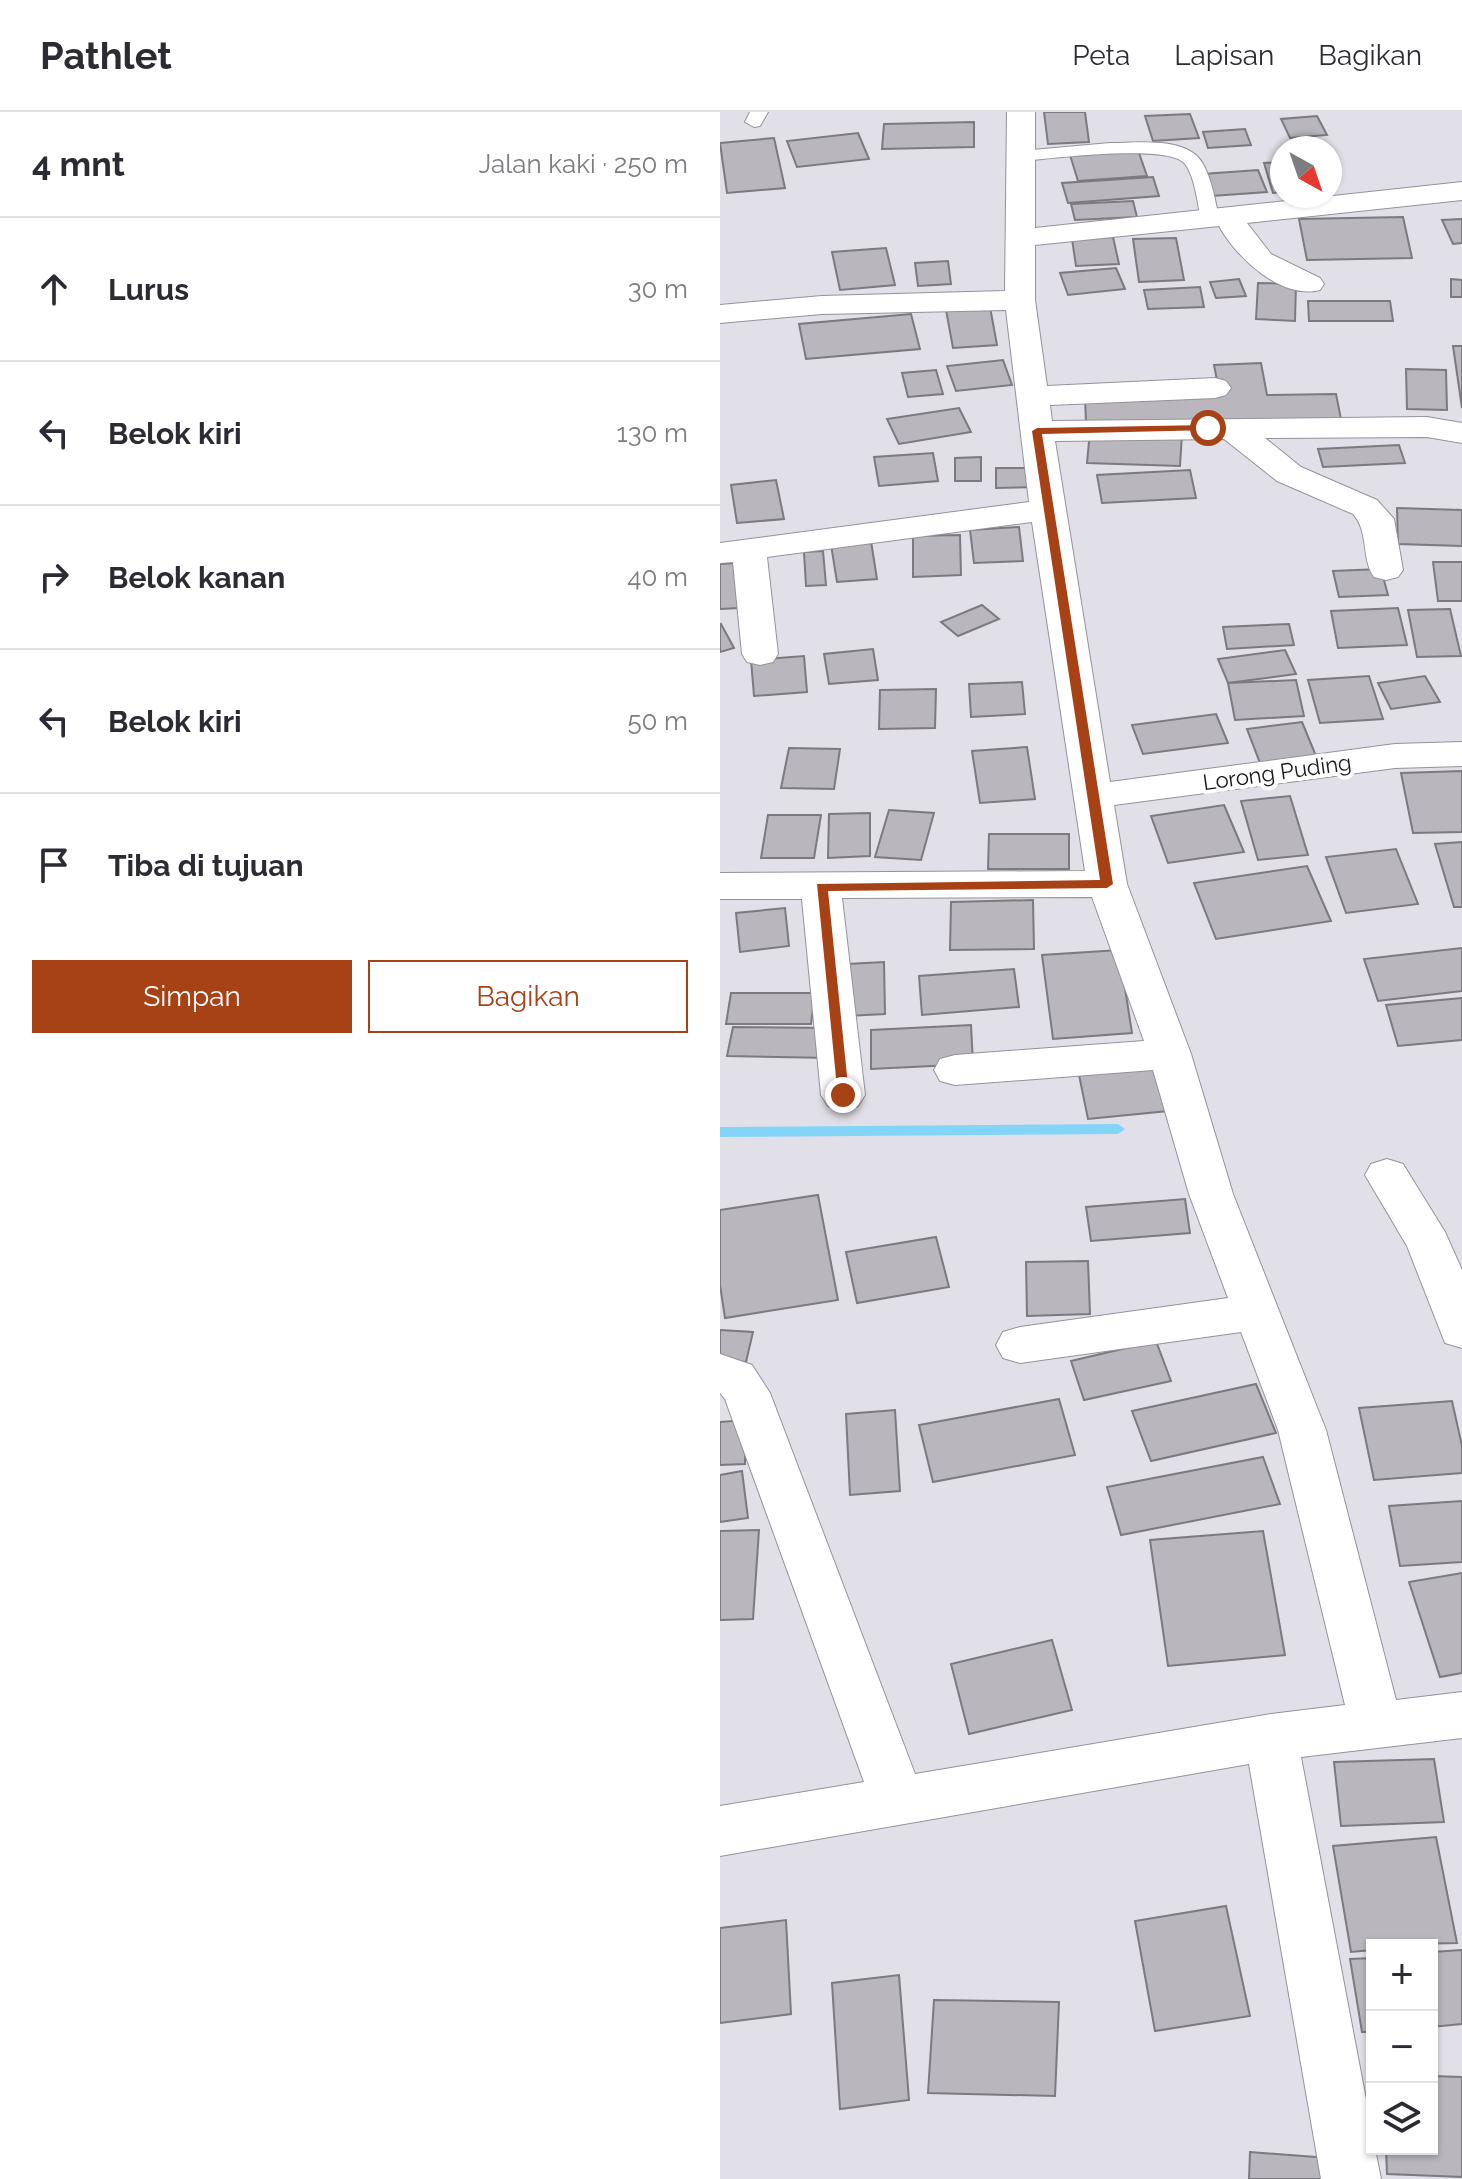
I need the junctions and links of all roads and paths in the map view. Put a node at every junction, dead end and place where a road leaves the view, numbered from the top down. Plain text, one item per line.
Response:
1 (1021, 112) edge
2 (1021, 156) junction
3 (1462, 191) edge
4 (1219, 216) junction
5 (1021, 238) junction
6 (1309, 284) dead end
7 (1020, 300) junction
8 (720, 314) edge
9 (1215, 388) dead end
10 (1036, 414) junction
11 (1231, 428) junction
12 (1462, 433) edge
13 (1047, 510) junction
14 (735, 551) edge
15 (1386, 570) dead end
16 (760, 654) dead end
17 (1462, 754) edge
18 (1092, 796) junction
19 (1107, 884) junction
20 (720, 886) edge
21 (821, 887) junction
22 (1170, 1054) junction
23 (955, 1070) dead end
24 (843, 1095) dead end
25 (1387, 1175) dead end
26 (1257, 1312) junction
27 (1462, 1330) edge
28 (1020, 1345) dead end
29 (720, 1373) edge
30 (1462, 1715) edge
31 (1376, 1723) junction
32 (1271, 1737) junction
33 (898, 1801) junction
34 (720, 1831) edge
35 (1351, 2179) edge

1 - 2 street
2 - 4 lane
2 - 5 street
3 - 4 street
4 - 5 street
4 - 6 street
5 - 7 street
7 - 8 street
7 - 10 street
9 - 10 street
10 - 11 street
10 - 13 street
11 - 12 street
11 - 15 street
13 - 14 street
13 - 18 street
14 - 16 street
17 - 18 street, Lorong Puding
18 - 19 street
19 - 21 street
19 - 22 street
20 - 21 street
21 - 24 street
22 - 23 street
22 - 26 street
25 - 27 street
26 - 28 street
26 - 31 street
29 - 33 street
30 - 31 street
31 - 32 street
32 - 33 street
32 - 35 street
33 - 34 street

